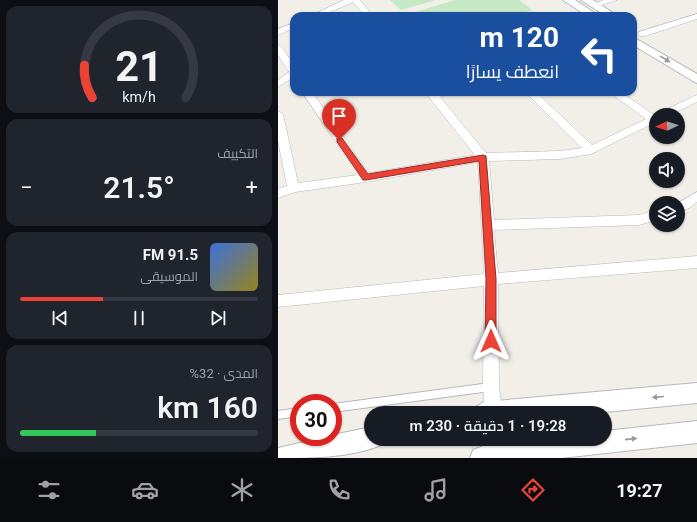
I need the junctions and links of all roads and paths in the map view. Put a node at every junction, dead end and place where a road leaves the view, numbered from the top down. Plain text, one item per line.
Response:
1 (351, 0) edge
2 (356, 0) edge
3 (568, 0) edge
4 (586, 0) edge
5 (613, 0) edge
6 (595, 5) junction
7 (323, 12) edge
8 (366, 12) edge
9 (588, 12) edge
10 (606, 12) edge
11 (697, 16) edge
12 (290, 27) edge
13 (278, 32) edge
14 (637, 34) edge
15 (637, 35) edge
16 (637, 35) edge
17 (278, 48) edge
18 (697, 66) edge
19 (290, 67) edge
20 (290, 76) edge
21 (697, 79) edge
22 (278, 84) edge
23 (310, 96) edge
24 (434, 96) edge
25 (534, 96) edge
26 (621, 96) edge
27 (697, 98) edge
28 (676, 108) edge
29 (649, 112) edge
30 (278, 114) edge
31 (649, 121) edge
32 (591, 150) junction
33 (483, 158) junction
34 (366, 178) junction
35 (293, 188) junction
36 (278, 194) edge
37 (697, 196) edge
38 (685, 205) edge
39 (649, 217) edge
40 (488, 225) junction
41 (697, 262) edge
42 (491, 279) junction
43 (278, 301) edge
44 (491, 387) junction
45 (697, 393) edge
46 (489, 406) edge
47 (555, 406) edge
48 (342, 407) edge
49 (290, 413) edge
50 (278, 415) edge
51 (697, 432) edge
52 (364, 440) edge
53 (282, 458) edge
54 (481, 458) edge

1 - 7 street
2 - 8 street
3 - 9 street
4 - 6 street
5 - 6 street
6 - 10 street
11 - 14 street
12 - 13 street
15 - 18 street
16 -> 21 street
17 - 19 street
20 - 22 street
23 - 34 street
24 - 33 street
25 - 32 street
26 - 29 street
27 - 28 street
30 - 35 street
31 - 32 street
32 - 33 street
33 - 34 street
33 - 40 street
34 - 35 street
35 - 36 street
37 - 38 street
39 - 40 street
40 - 42 street
41 - 42 street
42 - 43 street
42 - 44 street
44 - 46 street
44 - 48 lane
45 -> 47 street
49 - 50 lane
54 -> 51 street
52 - 53 street

